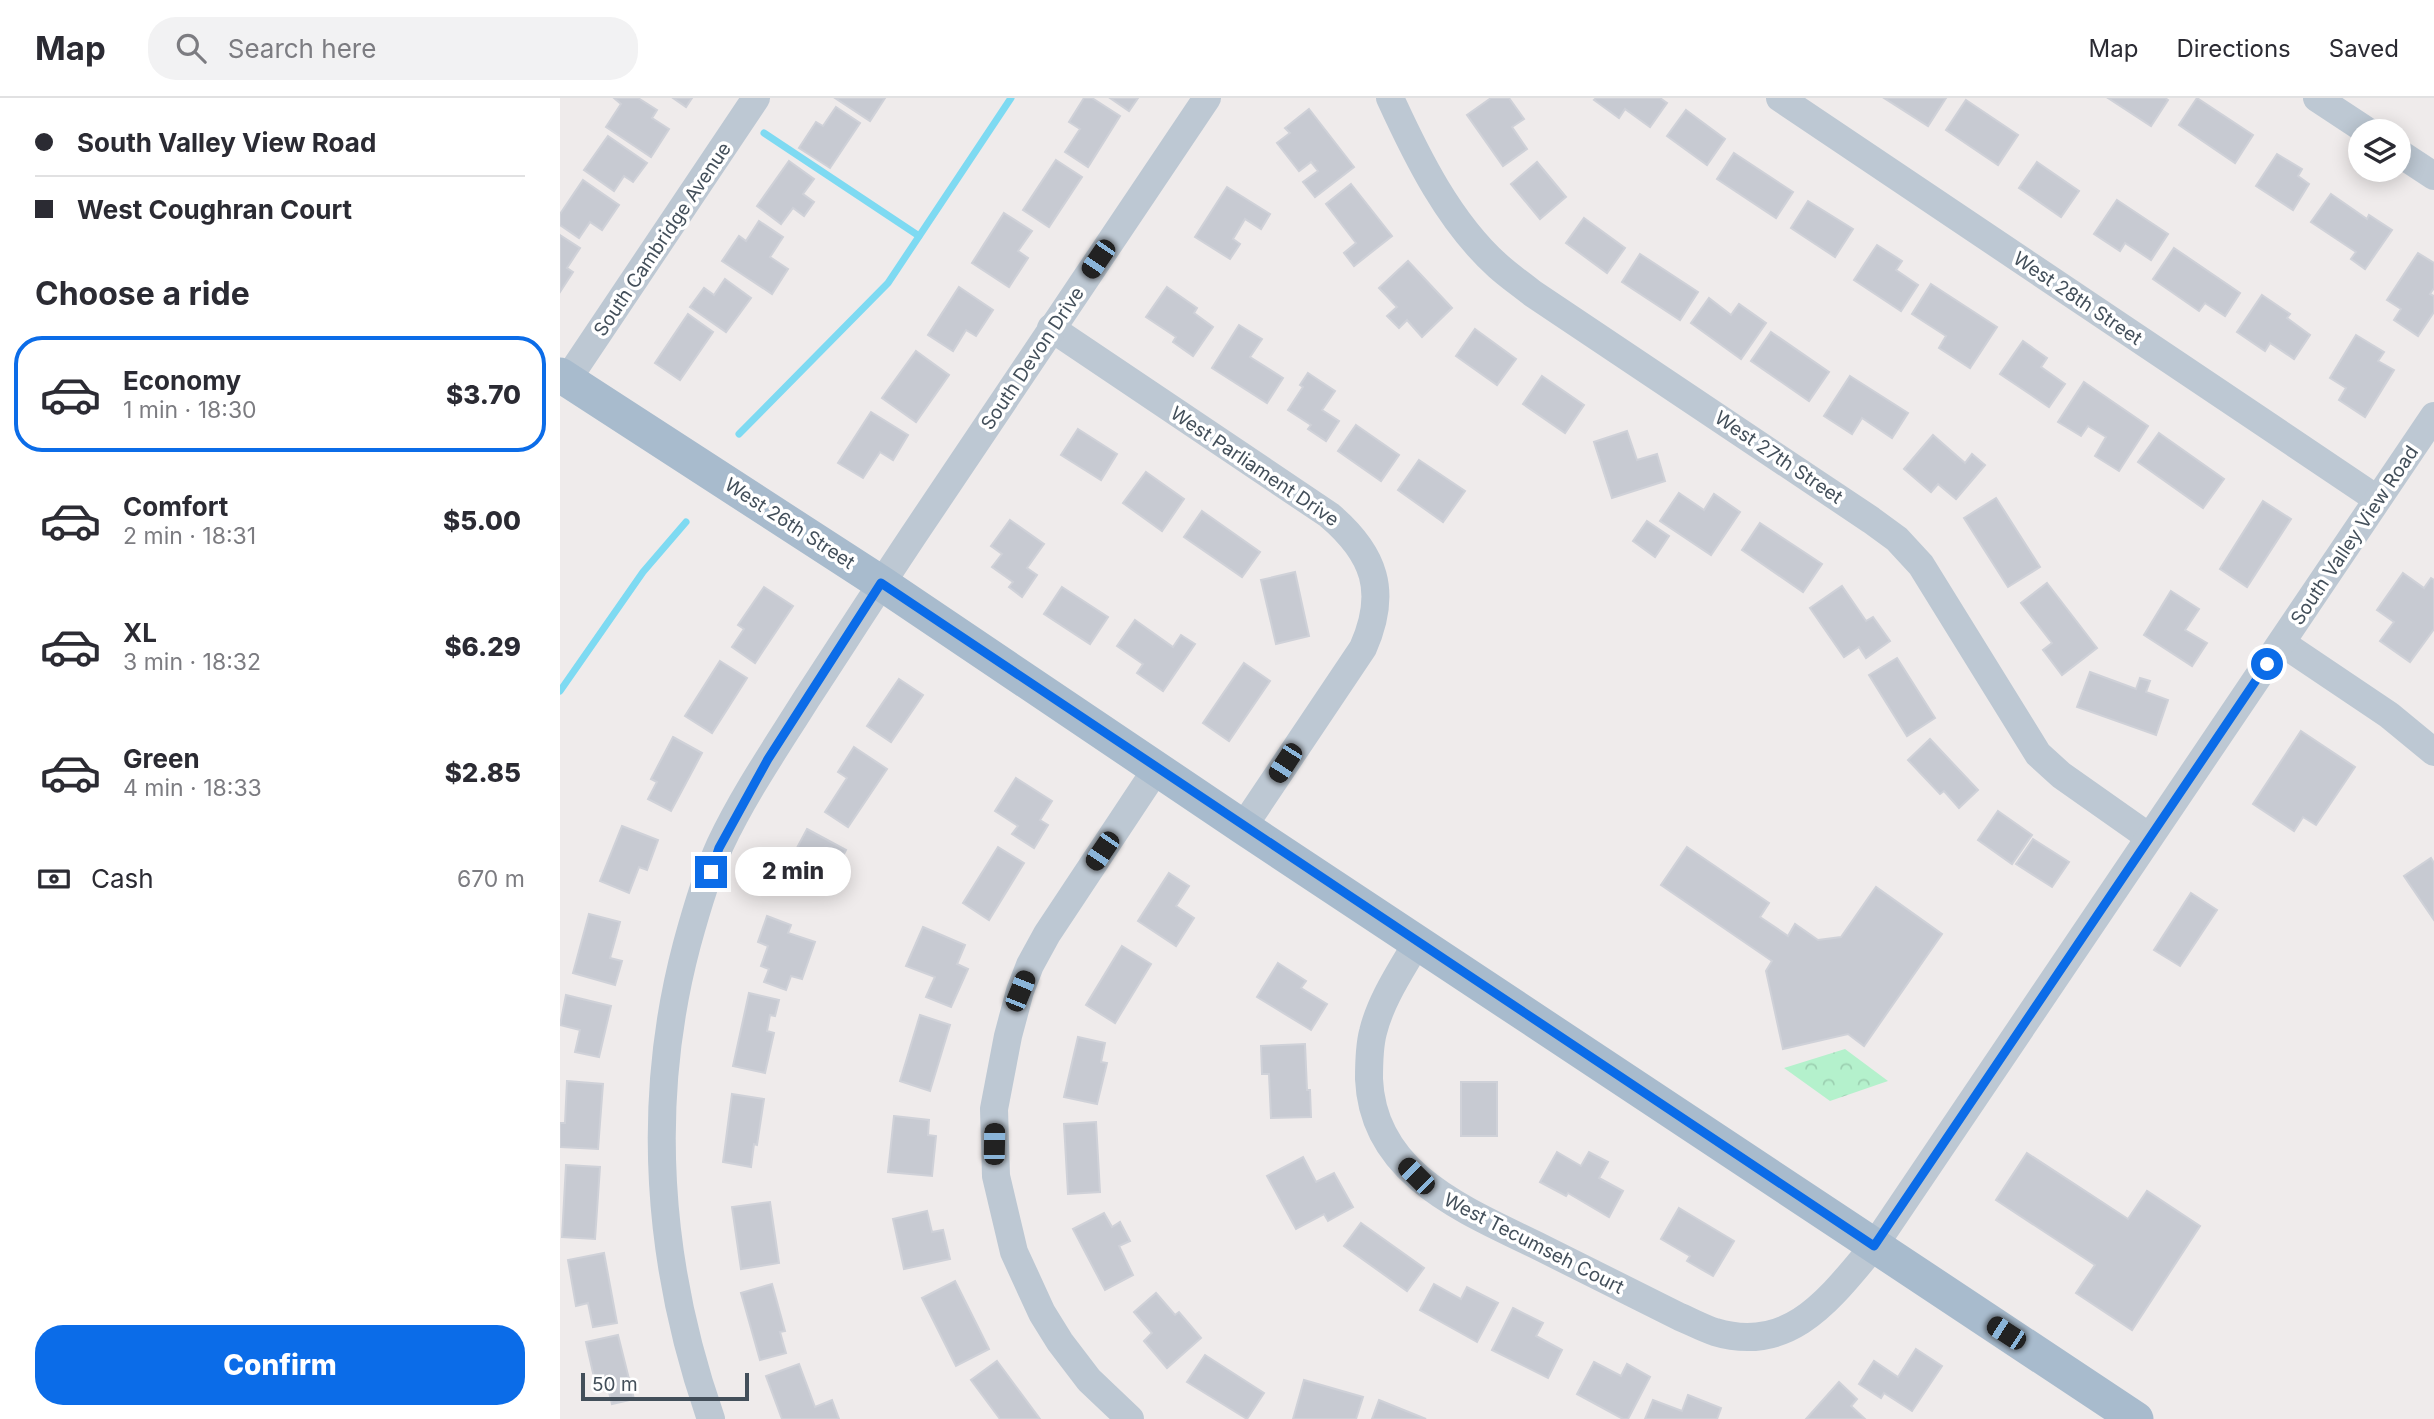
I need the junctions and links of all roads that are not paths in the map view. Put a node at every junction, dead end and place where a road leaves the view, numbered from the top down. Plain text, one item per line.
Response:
1 (756, 98) edge
2 (1207, 98) edge
3 (1391, 98) edge
4 (1780, 98) edge
5 (2317, 98) edge
6 (2349, 119) edge
7 (2411, 161) edge
8 (2434, 176) edge
9 (1051, 328) junction
10 (564, 377) edge
11 (2434, 416) edge
12 (2376, 499) junction
13 (881, 583) junction
14 (2282, 643) junction
15 (2434, 752) edge
16 (1157, 768) junction
17 (1244, 827) junction
18 (2149, 837) junction
19 (1418, 941) junction
20 (1874, 1246) junction
21 (711, 1419) edge
22 (1130, 1419) edge
23 (2136, 1419) edge

1 - 10 street, South Cambridge Avenue
2 - 9 street, South Devon Drive
3 - 18 street, West 27th Street
4 - 12 street, West 28th Street
5 - 6 street
7 - 8 street
9 - 13 street, South Devon Drive
9 - 17 street, West Parliament Drive
10 - 13 main road, West 26th Street
11 - 12 street, South Valley View Road
12 - 14 street, South Valley View Road
13 - 16 main road, West 26th Street
13 - 21 street, South Devon Drive
14 - 15 street
14 - 18 street, South Valley View Road
16 - 17 main road, West 26th Street
16 - 22 street
17 - 19 main road, West 26th Street
18 - 20 street, South Valley View Road
19 - 20 main road, West 26th Street
19 - 20 street, West Tecumseh Court
20 - 23 main road, West 26th Street

